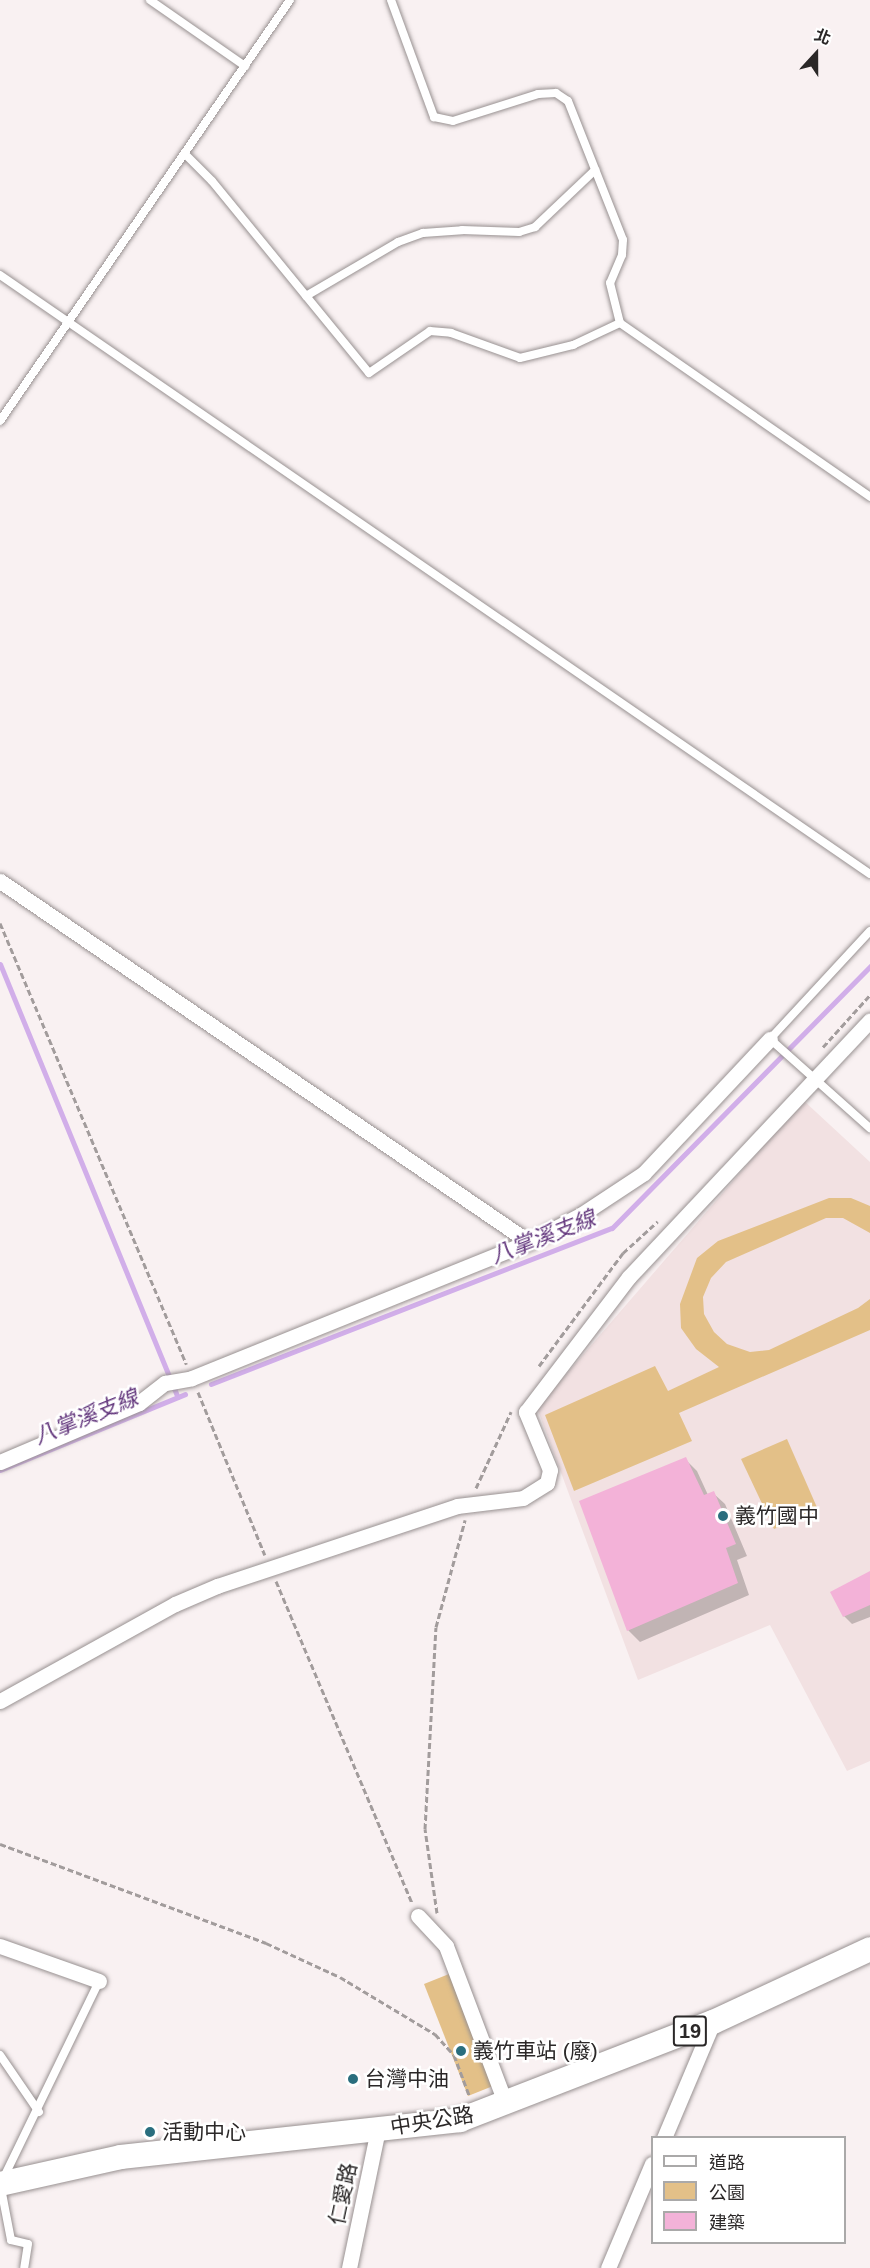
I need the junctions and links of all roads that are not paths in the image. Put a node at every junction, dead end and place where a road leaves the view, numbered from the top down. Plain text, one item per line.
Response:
1 (150, 0) edge
2 (290, 0) edge
3 (391, 0) edge
4 (245, 66) junction
5 (184, 154) junction
6 (595, 170) junction
7 (0, 275) edge
8 (306, 296) junction
9 (620, 323) junction
10 (69, 324) junction
11 (0, 421) edge
12 (870, 496) edge
13 (870, 874) edge
14 (0, 880) edge
15 (870, 931) edge
16 (870, 1020) edge
17 (774, 1042) junction
18 (815, 1076) junction
19 (870, 1128) edge
20 (529, 1242) junction
21 (0, 1462) edge
22 (0, 1701) edge
23 (418, 1916) road end
24 (0, 1946) edge
25 (868, 1955) edge
26 (99, 1981) joint
27 (713, 2022) junction
28 (0, 2055) edge
29 (502, 2095) junction
30 (39, 2112) junction
31 (378, 2129) junction
32 (665, 2136) edge
33 (651, 2166) edge
34 (0, 2184) edge
35 (24, 2268) edge
36 (349, 2268) edge
37 (608, 2268) edge

1 - 4 lane
2 - 4 lane
3 - 6 lane
4 - 5 lane
5 - 8 lane
5 - 10 lane
6 - 8 lane
6 - 9 lane
7 - 10 lane
8 - 9 lane
9 - 12 lane
10 - 11 lane
10 - 13 lane
14 - 20 street
15 - 17 lane
16 - 18 street
17 - 18 lane
17 - 20 street
18 - 19 lane
18 - 22 street
20 - 21 street
23 - 29 street
24 - 26 street
25 - 27 main road, 中央公路 / 19
26 - 30 lane
27 - 29 main road, 中央公路 / 19
27 - 32 street
28 - 30 lane
29 - 31 main road, 中央公路 / 19
30 - 34 lane
31 - 34 main road, 中央公路 / 19
31 - 36 street, 仁愛路
33 - 37 street
34 - 35 lane

